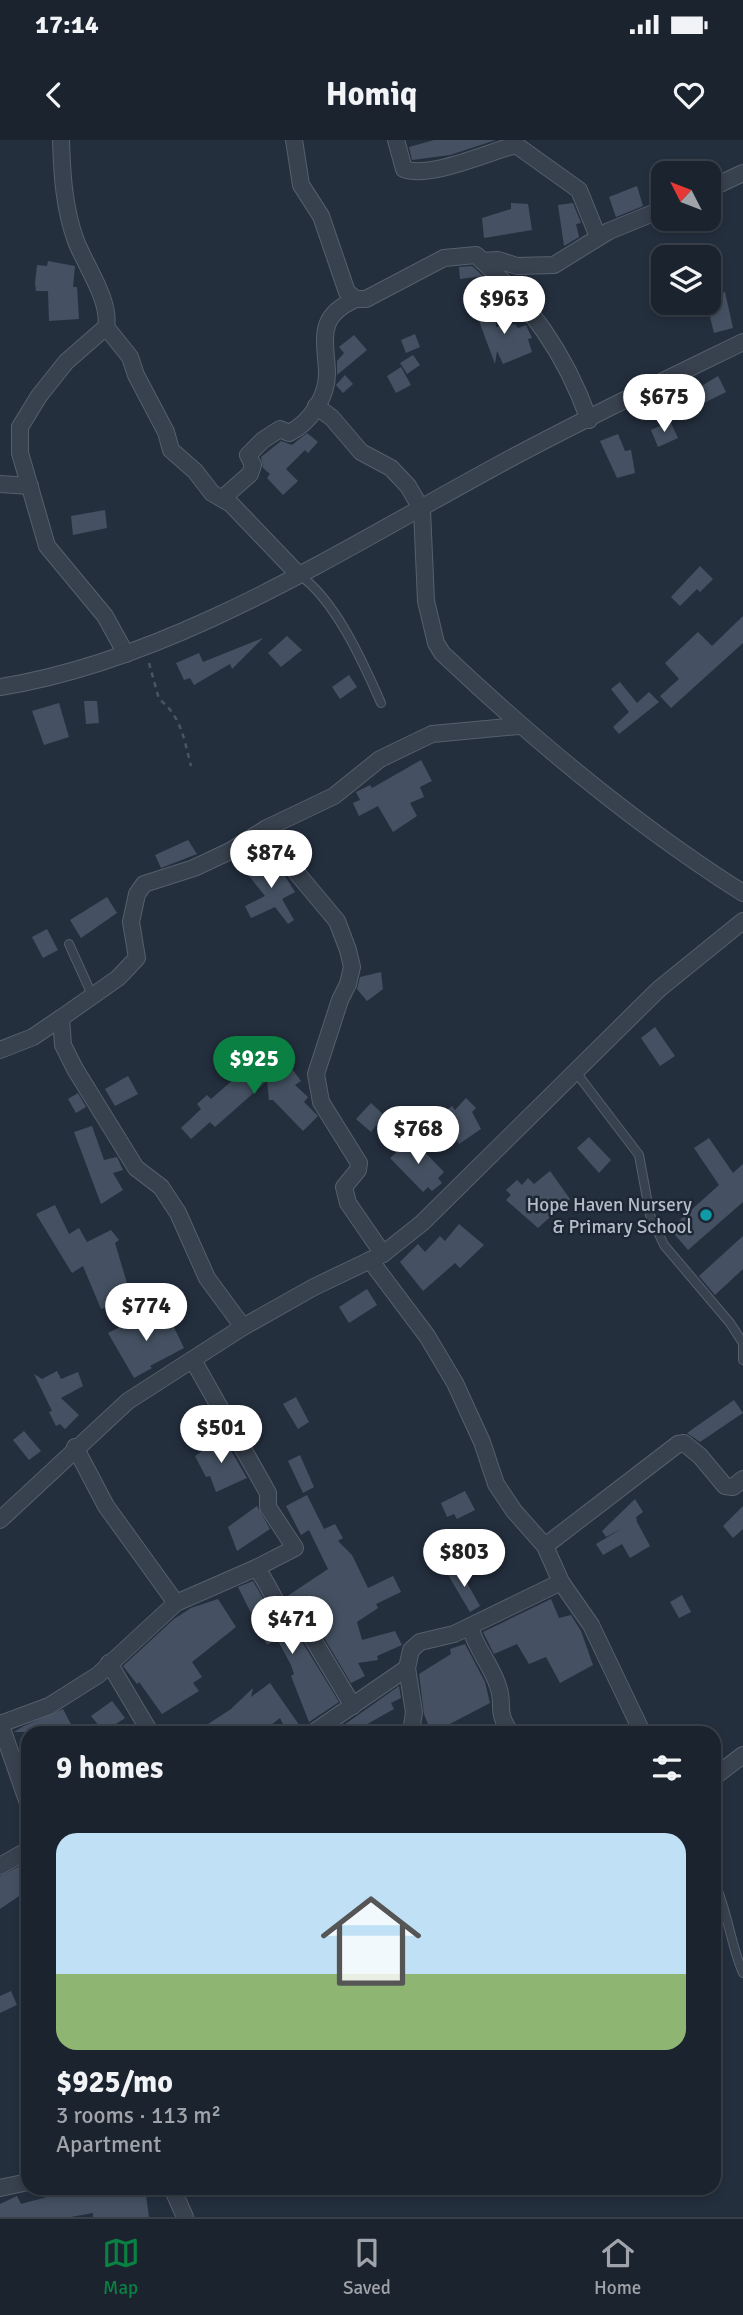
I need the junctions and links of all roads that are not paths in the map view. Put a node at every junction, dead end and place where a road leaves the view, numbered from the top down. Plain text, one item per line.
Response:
1 (61, 140) edge
2 (294, 140) edge
3 (396, 140) edge
4 (743, 173) edge
5 (721, 183) edge
6 (651, 214) edge
7 (598, 237) junction
8 (482, 261) junction
9 (356, 299) junction
10 (106, 327) junction
11 (743, 342) edge
12 (316, 407) junction
13 (589, 420) junction
14 (0, 484) edge
15 (30, 486) junction
16 (224, 497) junction
17 (422, 510) junction
18 (298, 574) junction
19 (127, 654) junction
20 (0, 687) edge
21 (381, 703) dead end
22 (519, 726) junction
23 (267, 828) junction
24 (743, 893) edge
25 (743, 921) edge
26 (69, 944) dead end
27 (93, 997) junction
28 (61, 1018) junction
29 (0, 1050) edge
30 (575, 1071) junction
31 (377, 1257) junction
32 (243, 1327) junction
33 (194, 1360) junction
34 (743, 1360) edge
35 (75, 1447) junction
36 (743, 1479) edge
37 (0, 1520) edge
38 (545, 1546) junction
39 (256, 1568) junction
40 (561, 1581) junction
41 (176, 1603) junction
42 (470, 1627) junction
43 (110, 1663) junction
44 (407, 1668) junction
45 (353, 1706) junction
46 (0, 1724) edge
47 (147, 1726) edge
48 (323, 1726) edge
49 (412, 1726) edge
50 (506, 1726) edge
51 (639, 1726) edge
52 (743, 1755) edge
53 (721, 1772) edge
54 (21, 1783) edge
55 (21, 1854) edge
56 (0, 1866) edge
57 (721, 1896) edge
58 (743, 1973) edge
59 (21, 2184) edge
60 (0, 2188) edge
61 (175, 2195) edge
62 (185, 2217) edge

1 - 10 street
2 - 9 street
3 - 7 street
4 - 5 street
6 - 7 street
7 - 8 street
8 - 9 street
8 - 13 street
9 - 12 street
10 - 15 street
10 - 16 street
11 - 13 street
12 - 16 street
12 - 17 street
13 - 17 street
14 - 15 street
15 - 19 street
16 - 18 street
17 - 18 street
17 - 22 street
18 - 19 street
18 - 21 lane
19 - 20 street
22 - 23 street
22 - 24 street
23 - 27 street
23 - 31 street
25 - 30 street
26 - 27 lane
27 - 28 street
28 - 29 street
28 - 32 street
30 - 31 street
30 - 34 lane
31 - 32 street
31 - 38 street
32 - 33 street
33 - 35 street
33 - 39 street
35 - 37 street
35 - 41 street
36 - 38 street
38 - 40 street
39 - 41 street
39 - 45 street
40 - 42 street
40 - 51 street
41 - 43 street
42 - 44 street
42 - 50 street
43 - 46 street
43 - 47 street
44 - 45 street
44 - 49 street
45 - 48 street
46 - 54 street
52 - 53 street
55 - 56 street
57 - 58 lane
59 - 60 street
61 - 62 street

